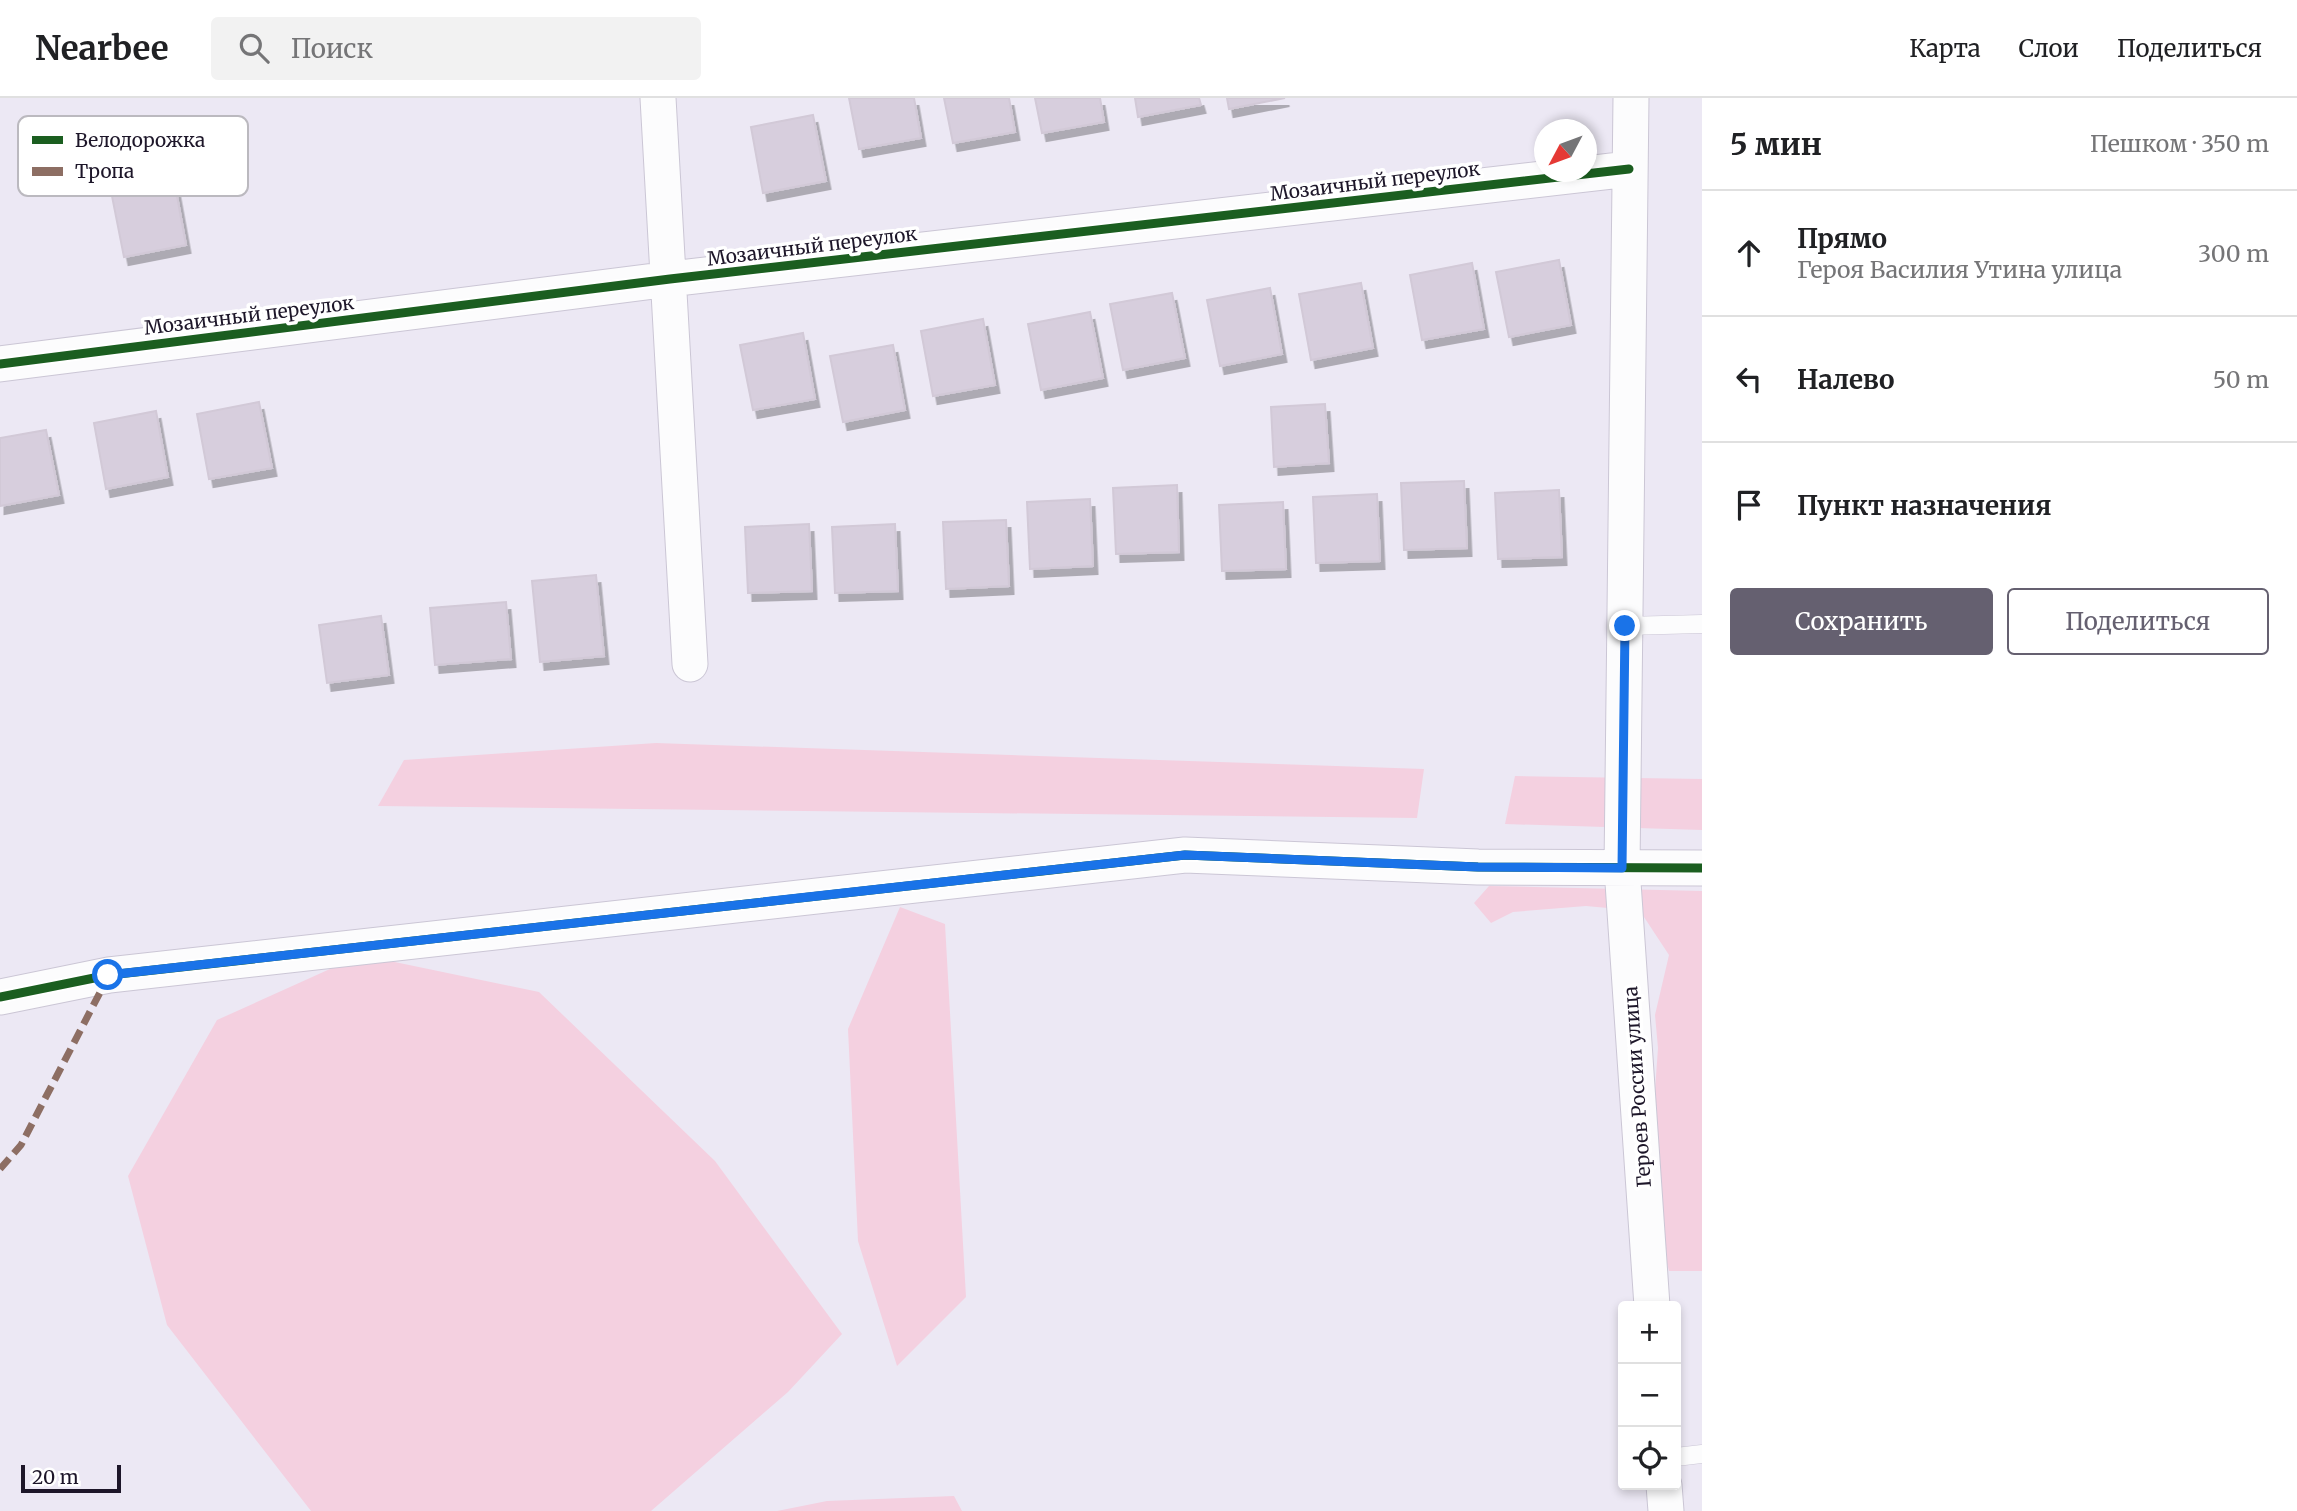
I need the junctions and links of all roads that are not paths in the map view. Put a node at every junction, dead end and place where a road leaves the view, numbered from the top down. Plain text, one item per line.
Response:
1 (658, 98) edge
2 (1631, 98) edge
3 (1629, 169) junction
4 (670, 279) junction
5 (0, 364) edge
6 (1702, 624) edge
7 (1625, 626) junction
8 (690, 664) dead end
9 (1622, 868) junction
10 (1702, 868) edge
11 (0, 997) edge
12 (1652, 1301) edge
13 (1702, 1454) edge
14 (1681, 1456) edge
15 (1664, 1490) edge
16 (1666, 1511) edge

1 - 4 street
2 - 3 street, Героев России улица
3 - 4 street, Мозаичный переулок
3 - 7 street, Героев России улица
4 - 5 street, Мозаичный переулок
4 - 8 street
6 - 7 lane
7 - 9 street, Героев России улица
9 - 10 street
9 - 11 street
9 - 12 street, Героев России улица
13 - 14 lane
15 - 16 street

